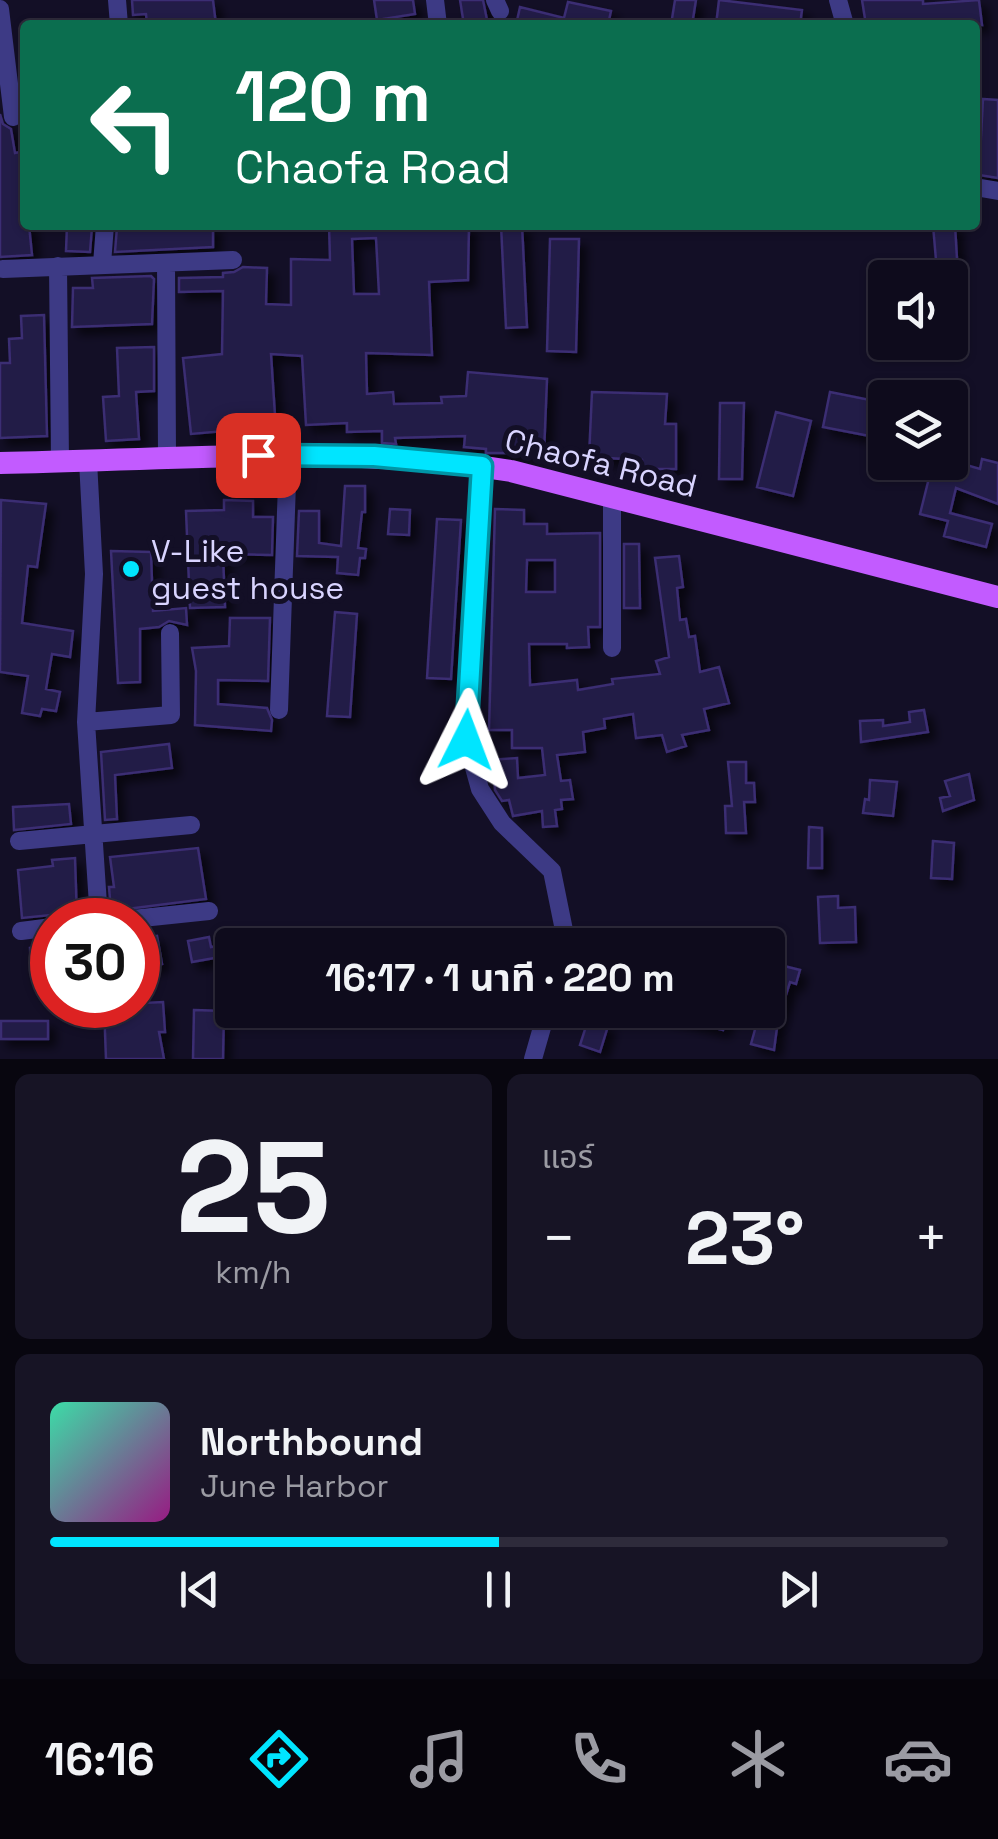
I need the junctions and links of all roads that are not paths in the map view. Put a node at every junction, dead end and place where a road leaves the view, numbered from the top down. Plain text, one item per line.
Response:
1 (0, 9) edge
2 (12, 116) dead end
3 (105, 230) edge
4 (233, 260) dead end
5 (102, 264) junction
6 (166, 264) junction
7 (58, 266) junction
8 (4, 269) dead end
9 (288, 454) junction
10 (166, 456) junction
11 (88, 461) junction
12 (60, 462) junction
13 (0, 463) edge
14 (482, 466) junction
15 (612, 499) junction
16 (998, 597) edge
17 (170, 633) dead end
18 (612, 648) dead end
19 (280, 710) dead end
20 (86, 722) junction
21 (192, 825) dead end
22 (92, 834) junction
23 (19, 841) dead end
24 (97, 898) edge
25 (210, 911) dead end
26 (160, 916) edge
27 (563, 928) edge
28 (30, 929) edge
29 (21, 930) dead end
30 (542, 1028) edge
31 (533, 1059) edge

1 - 2 street
3 - 5 street
4 - 6 street
5 - 6 street
5 - 7 street
6 - 10 street
7 - 8 street
7 - 12 street
9 - 10 main road, Chaofa Road
9 - 14 main road, Chaofa Road
9 - 19 street
10 - 11 main road, Chaofa Road
11 - 12 main road, Chaofa Road
11 - 20 street
12 - 13 main road, Chaofa Road
14 - 15 main road, Chaofa Road
14 - 27 street
15 - 16 main road, Chaofa Road
15 - 18 street
17 - 20 street
20 - 22 street
21 - 22 street
22 - 23 street
22 - 24 street
25 - 26 street
28 - 29 street
30 - 31 street

